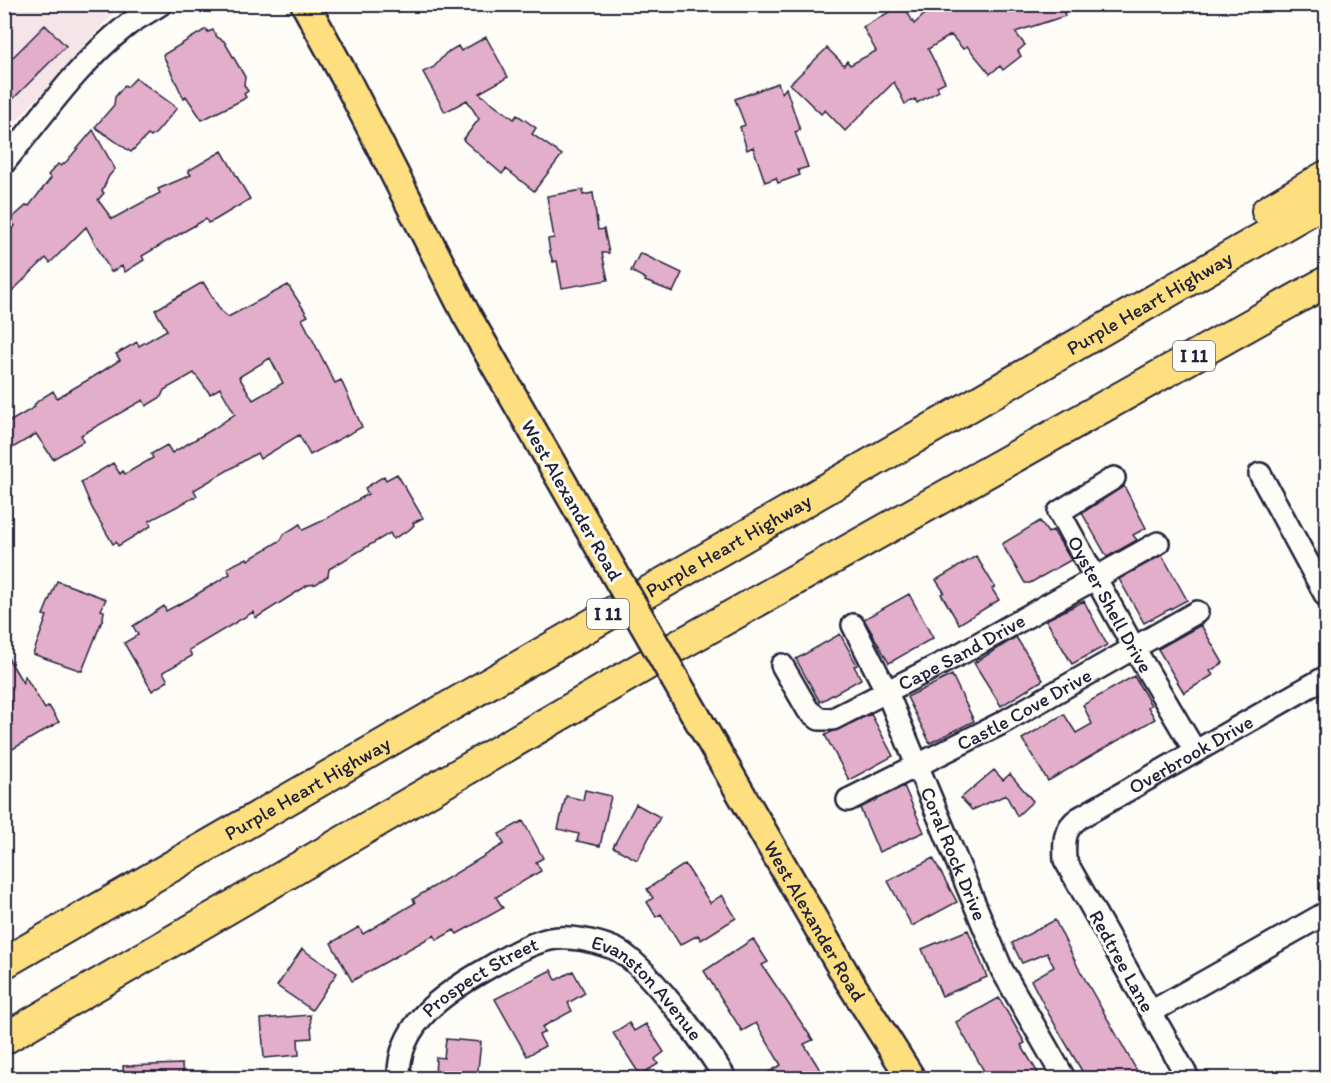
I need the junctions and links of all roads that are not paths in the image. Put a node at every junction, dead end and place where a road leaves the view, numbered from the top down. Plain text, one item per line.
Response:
1 (161, 4) edge
2 (305, 4) edge
3 (4, 163) edge
4 (1326, 176) edge
5 (1326, 201) edge
6 (1211, 265) junction
7 (1326, 282) edge
8 (1260, 474) dead end
9 (1114, 478) dead end
10 (1158, 543) dead end
11 (1095, 579) junction
12 (1326, 596) edge
13 (1197, 612) dead end
14 (853, 625) dead end
15 (1134, 648) junction
16 (672, 649) dead end
17 (646, 665) dead end
18 (782, 665) dead end
19 (1326, 677) edge
20 (886, 690) junction
21 (1195, 751) junction
22 (917, 766) junction
23 (848, 800) dead end
24 (1063, 840) joint
25 (1326, 913) edge
26 (581, 939) joint
27 (4, 963) edge
28 (1151, 1012) junction
29 (4, 1039) edge
30 (399, 1078) edge
31 (725, 1078) edge
32 (911, 1078) edge
33 (1064, 1078) edge
34 (1188, 1078) edge

1 - 3 street
2 - 32 main road, West Alexander Road, bridge
4 - 6 highway
5 - 6 highway, Purple Heart Highway / I 11
6 - 27 highway, Purple Heart Highway / I 11
7 - 16 highway, I 11
8 - 12 street
9 - 11 street, Oyster Shell Drive
10 - 11 street, Cape Sand Drive
11 - 15 street, Oyster Shell Drive
11 - 20 street, Cape Sand Drive
13 - 15 street, Castle Cove Drive
14 - 20 street, Coral Rock Drive
15 - 21 street, Oyster Shell Drive
15 - 22 street, Castle Cove Drive
17 - 29 highway
18 - 20 street, Cape Sand Drive
19 - 21 street, Overbrook Drive
20 - 22 street, Coral Rock Drive
21 - 24 street, Overbrook Drive
22 - 23 street, Castle Cove Drive
22 - 33 street, Coral Rock Drive
24 - 28 street, Redtree Lane
25 - 28 street
26 - 30 street, Prospect Street
26 - 31 street, Evanston Avenue
28 - 34 street, Redtree Lane

